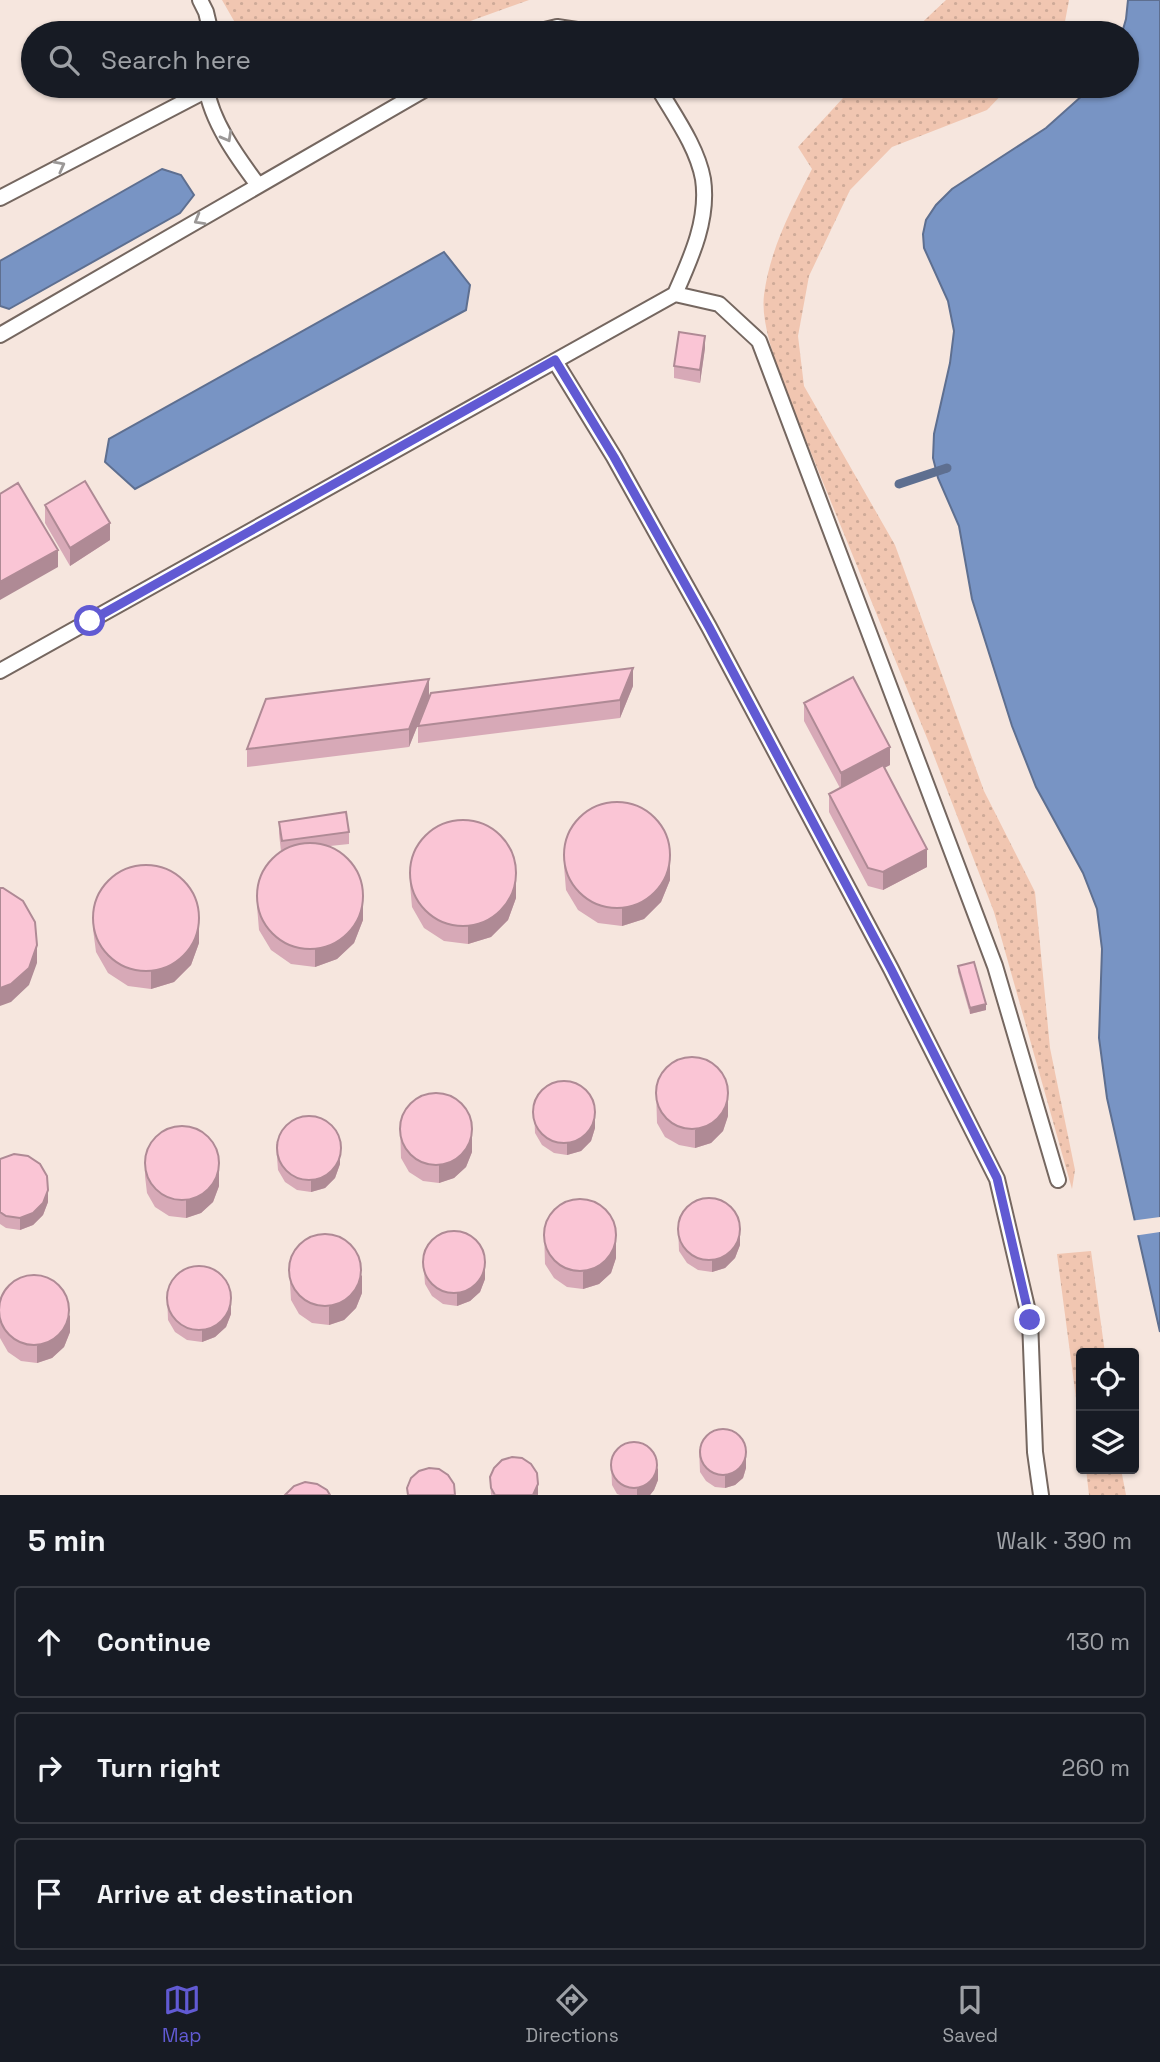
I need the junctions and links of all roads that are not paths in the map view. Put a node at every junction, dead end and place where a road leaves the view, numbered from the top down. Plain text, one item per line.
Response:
1 (200, 0) edge
2 (208, 21) edge
3 (188, 98) edge
4 (208, 98) edge
5 (410, 98) edge
6 (664, 98) edge
7 (258, 185) junction
8 (0, 198) edge
9 (675, 294) junction
10 (0, 335) edge
11 (555, 360) junction
12 (0, 671) edge
13 (1058, 1180) dead end
14 (1041, 1495) edge

1 - 2 lane
8 -> 3 lane
4 -> 7 lane
5 - 7 lane
6 - 9 lane
7 -> 10 lane
9 - 11 lane
9 - 13 lane
11 - 12 lane
11 - 14 lane

